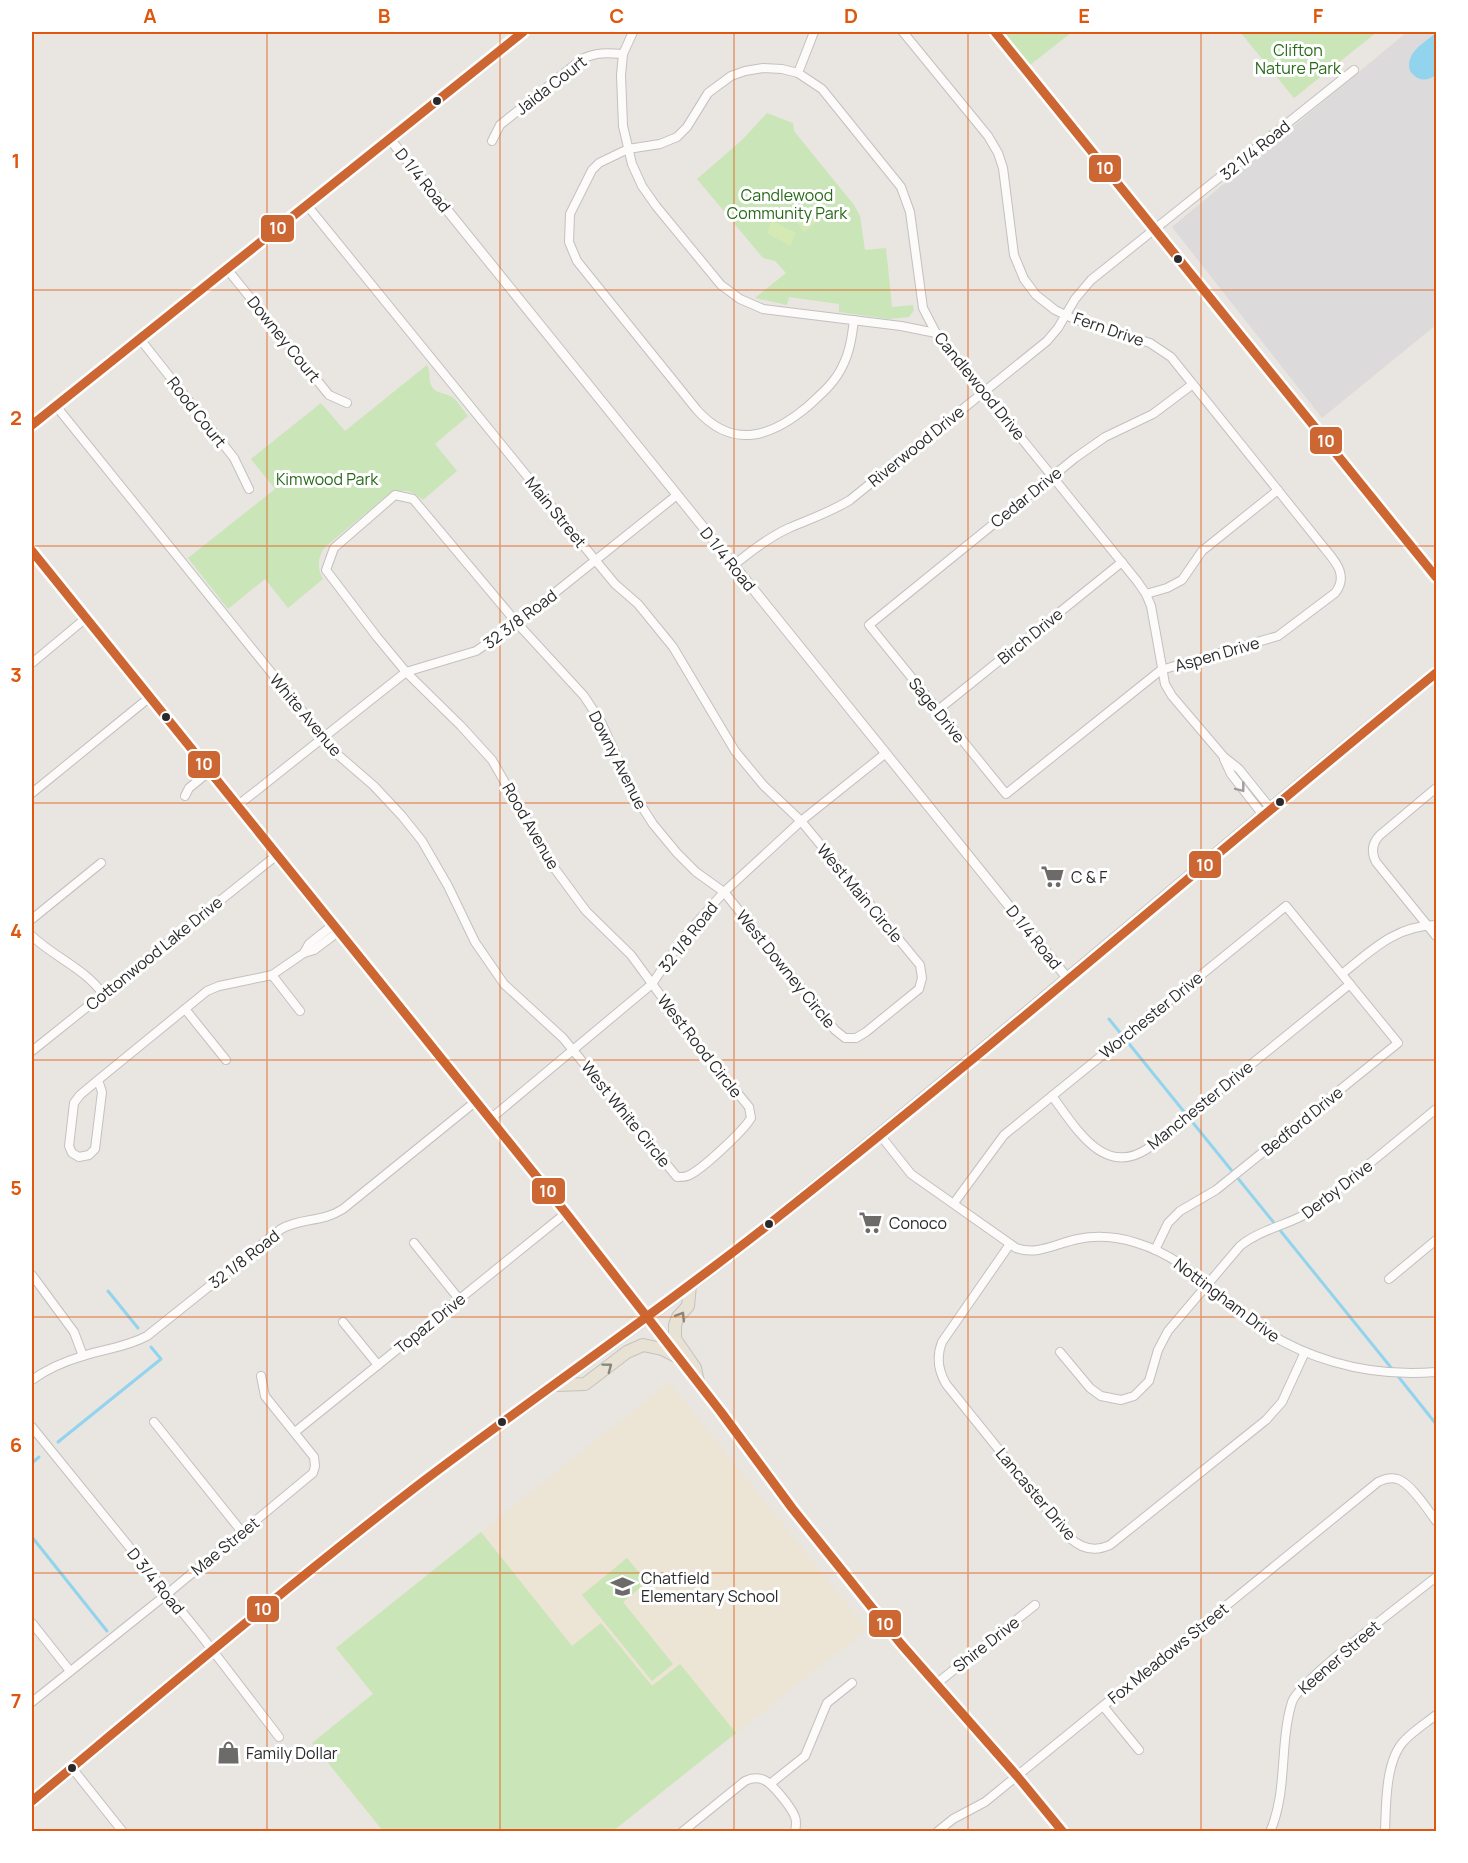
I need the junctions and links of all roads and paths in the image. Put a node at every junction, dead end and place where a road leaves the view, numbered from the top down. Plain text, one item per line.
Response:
1 (523, 32) edge
2 (633, 32) edge
3 (814, 32) edge
4 (903, 32) edge
5 (995, 32) edge
6 (623, 54) junction
7 (1354, 70) dead end
8 (798, 73) junction
9 (389, 138) junction
10 (492, 141) dead end
11 (628, 149) junction
12 (306, 204) junction
13 (1155, 227) junction
14 (227, 269) junction
15 (1065, 314) junction
16 (854, 321) junction
17 (936, 333) junction
18 (140, 339) junction
19 (1193, 384) junction
20 (984, 392) junction
21 (347, 403) dead end
22 (56, 406) junction
23 (32, 425) edge
24 (1052, 476) junction
25 (249, 489) dead end
26 (1278, 490) junction
27 (678, 495) junction
28 (32, 551) edge
29 (596, 561) junction
30 (1122, 562) junction
31 (734, 565) junction
32 (326, 570) joint
33 (1437, 577) edge
34 (1341, 579) joint
35 (1146, 594) junction
36 (86, 618) junction
37 (517, 622) junction
38 (868, 625) joint
39 (32, 663) edge
40 (1437, 666) edge
41 (1161, 670) junction
42 (406, 672) junction
43 (1437, 673) edge
44 (1431, 680) edge
45 (150, 698) junction
46 (938, 711) junction
47 (324, 737) junction
48 (886, 753) junction
49 (210, 771) junction
50 (1437, 788) edge
51 (32, 793) edge
52 (1006, 794) joint
53 (185, 796) dead end
54 (237, 806) junction
55 (1267, 812) junction
56 (801, 821) junction
57 (277, 855) junction
58 (101, 863) dead end
59 (724, 892) junction
60 (32, 919) edge
61 (1432, 925) edge
62 (335, 928) junction
63 (32, 936) edge
64 (1437, 936) edge
65 (920, 965) joint
66 (1342, 974) junction
67 (272, 975) junction
68 (1068, 979) junction
69 (652, 984) junction
70 (1350, 984) junction
71 (103, 993) junction
72 (185, 1009) junction
73 (300, 1011) dead end
74 (574, 1050) junction
75 (32, 1051) edge
76 (226, 1060) dead end
77 (98, 1080) junction
78 (1052, 1096) junction
79 (475, 1102) junction
80 (1437, 1109) edge
81 (489, 1120) junction
82 (880, 1135) junction
83 (677, 1177) joint
84 (954, 1203) junction
85 (566, 1213) junction
86 (1437, 1240) edge
87 (414, 1243) dead end
88 (1010, 1244) junction
89 (1155, 1250) junction
90 (32, 1275) edge
91 (1389, 1279) dead end
92 (1207, 1283) junction
93 (690, 1285) junction
94 (459, 1299) junction
95 (648, 1317) junction
96 (343, 1322) dead end
97 (1060, 1352) dead end
98 (1305, 1352) junction
99 (83, 1356) junction
100 (680, 1358) junction
101 (378, 1365) junction
102 (1437, 1372) edge
103 (261, 1376) dead end
104 (32, 1380) edge
105 (698, 1382) junction
106 (555, 1385) junction
107 (154, 1422) dead end
108 (32, 1427) edge
109 (295, 1432) junction
110 (1437, 1521) edge
111 (242, 1532) junction
112 (1437, 1577) edge
113 (167, 1594) junction
114 (1035, 1605) dead end
115 (32, 1623) edge
116 (212, 1650) junction
117 (70, 1671) junction
118 (852, 1683) dead end
119 (936, 1684) junction
120 (32, 1702) edge
121 (1103, 1706) junction
122 (1436, 1715) edge
123 (279, 1737) dead end
124 (1139, 1750) dead end
125 (72, 1768) junction
126 (1017, 1776) junction
127 (770, 1784) junction
128 (32, 1801) edge
129 (123, 1832) edge
130 (682, 1832) edge
131 (795, 1832) edge
132 (937, 1832) edge
133 (1063, 1832) edge
134 (1270, 1832) edge
135 (1385, 1832) edge

1 - 9 street
2 - 6 street
3 - 8 street
4 - 15 street, Fern Drive
5 - 13 street
6 - 10 street, Jaida Court
6 - 11 street
7 - 13 street, 32 1/4 Road
8 - 11 street, Candlewood Drive
8 - 17 street, Candlewood Drive
9 - 12 street
9 - 27 street, D 1/4 Road
11 - 16 street
11 - 16 street, Candlewood Drive
12 - 14 street
12 - 29 street, Main Street
13 - 15 street, Riverwood Drive
13 - 33 street
14 - 18 street
14 - 21 street, Downey Court
15 - 19 street, Fern Drive
15 - 20 street, Riverwood Drive
16 - 17 street
17 - 20 street, Candlewood Drive
18 - 22 street
18 - 25 street, Rood Court
19 - 24 street, Cedar Drive
19 - 26 street, Fern Drive
20 - 24 street, Candlewood Drive
20 - 31 street, Riverwood Drive
22 - 23 street
22 - 47 street, White Avenue
24 - 30 street, Candlewood Drive
24 - 38 street, Cedar Drive
26 - 34 street, Fern Drive
26 - 35 street
27 - 29 street, 32 3/8 Road
27 - 31 street, D 1/4 Road
28 - 36 main road
29 - 37 street, 32 3/8 Road
29 - 56 street, Main Street
30 - 35 street, Candlewood Drive
30 - 46 street, Birch Drive
31 - 48 street, D 1/4 Road
32 - 37 street, Downy Avenue
32 - 42 street, Rood Avenue
34 - 41 street, Aspen Drive
35 - 41 street, Candlewood Drive
36 - 39 street
36 - 45 main road
37 - 42 street, 32 3/8 Road
37 - 59 street, Downy Avenue
38 - 46 street, Sage Drive
40 - 44 main road
41 - 52 street, Aspen Drive
41 - 55 street, Candlewood Drive
42 - 47 street, 32 3/8 Road
42 - 69 street, Rood Avenue
43 - 44 main road
44 - 55 main road
45 - 49 main road
45 - 51 street
46 - 52 street, Sage Drive
47 - 54 street, 32 3/8 Road
47 - 74 street, White Avenue
48 - 56 street, 32 1/8 Road
48 - 68 street, D 1/4 Road
49 - 53 street
49 - 54 main road
50 - 61 street
54 - 57 main road
55 - 68 main road
56 - 59 street, 32 1/8 Road
56 - 65 street, West Main Circle
57 - 62 main road
57 - 71 street, Cottonwood Lake Drive
58 - 60 street
59 - 65 street, West Downey Circle
59 - 69 street, 32 1/8 Road
61 - 64 street
61 - 66 street
62 - 67 street
62 - 79 main road
63 - 71 street
66 - 70 street, Worchester Drive
66 - 78 street, Worchester Drive
67 - 72 street
67 - 73 street
68 - 82 main road
69 - 74 street, 32 1/8 Road
69 - 83 street, West Rood Circle
70 - 78 street, Manchester Drive
70 - 89 street, Bedford Drive
71 - 75 street, Cottonwood Lake Drive
72 - 76 street
72 - 77 street
74 - 81 street, 32 1/8 Road
74 - 83 street, West White Circle
77 - 77 street
78 - 84 street, Worchester Drive
79 - 81 main road
79 - 99 street, 32 1/8 Road
80 - 92 street, Derby Drive
81 - 85 main road
82 - 84 street, Nottingham Drive
82 - 93 main road
84 - 88 street, Nottingham Drive
85 - 94 street, Topaz Drive
85 - 95 main road
86 - 91 street
87 - 94 street
88 - 89 street, Nottingham Drive
88 - 98 street, Lancaster Drive
89 - 92 street, Nottingham Drive
90 - 99 street
92 - 97 street, Derby Drive
92 - 98 street, Nottingham Drive
93 - 95 main road
105 -> 93 main road
94 - 101 street, Topaz Drive
95 - 100 main road
95 - 106 main road
96 - 101 street
98 - 102 street, Nottingham Drive
99 - 104 street, 32 1/8 Road
100 - 105 main road
106 -> 100 main road
101 - 109 street, Topaz Drive
103 - 109 street, Mae Street
105 - 119 main road
106 - 116 main road
107 - 111 street
108 - 113 street, D 3/4 Road
109 - 111 street, Mae Street
110 - 121 street, Fox Meadows Street
111 - 113 street, Mae Street
112 - 134 street, Keener Street
113 - 116 street, D 3/4 Road
113 - 117 street, Mae Street
114 - 119 street, Shire Drive
115 - 117 street
116 - 123 street, D 3/4 Road
116 - 125 main road
117 - 120 street, Mae Street
118 - 127 street
119 - 126 main road
121 - 124 street
121 - 126 street, Fox Meadows Street
122 - 135 street
125 - 128 main road
125 - 129 street
126 - 132 street, Fox Meadows Street
126 - 133 main road
127 - 130 street
127 - 131 street

